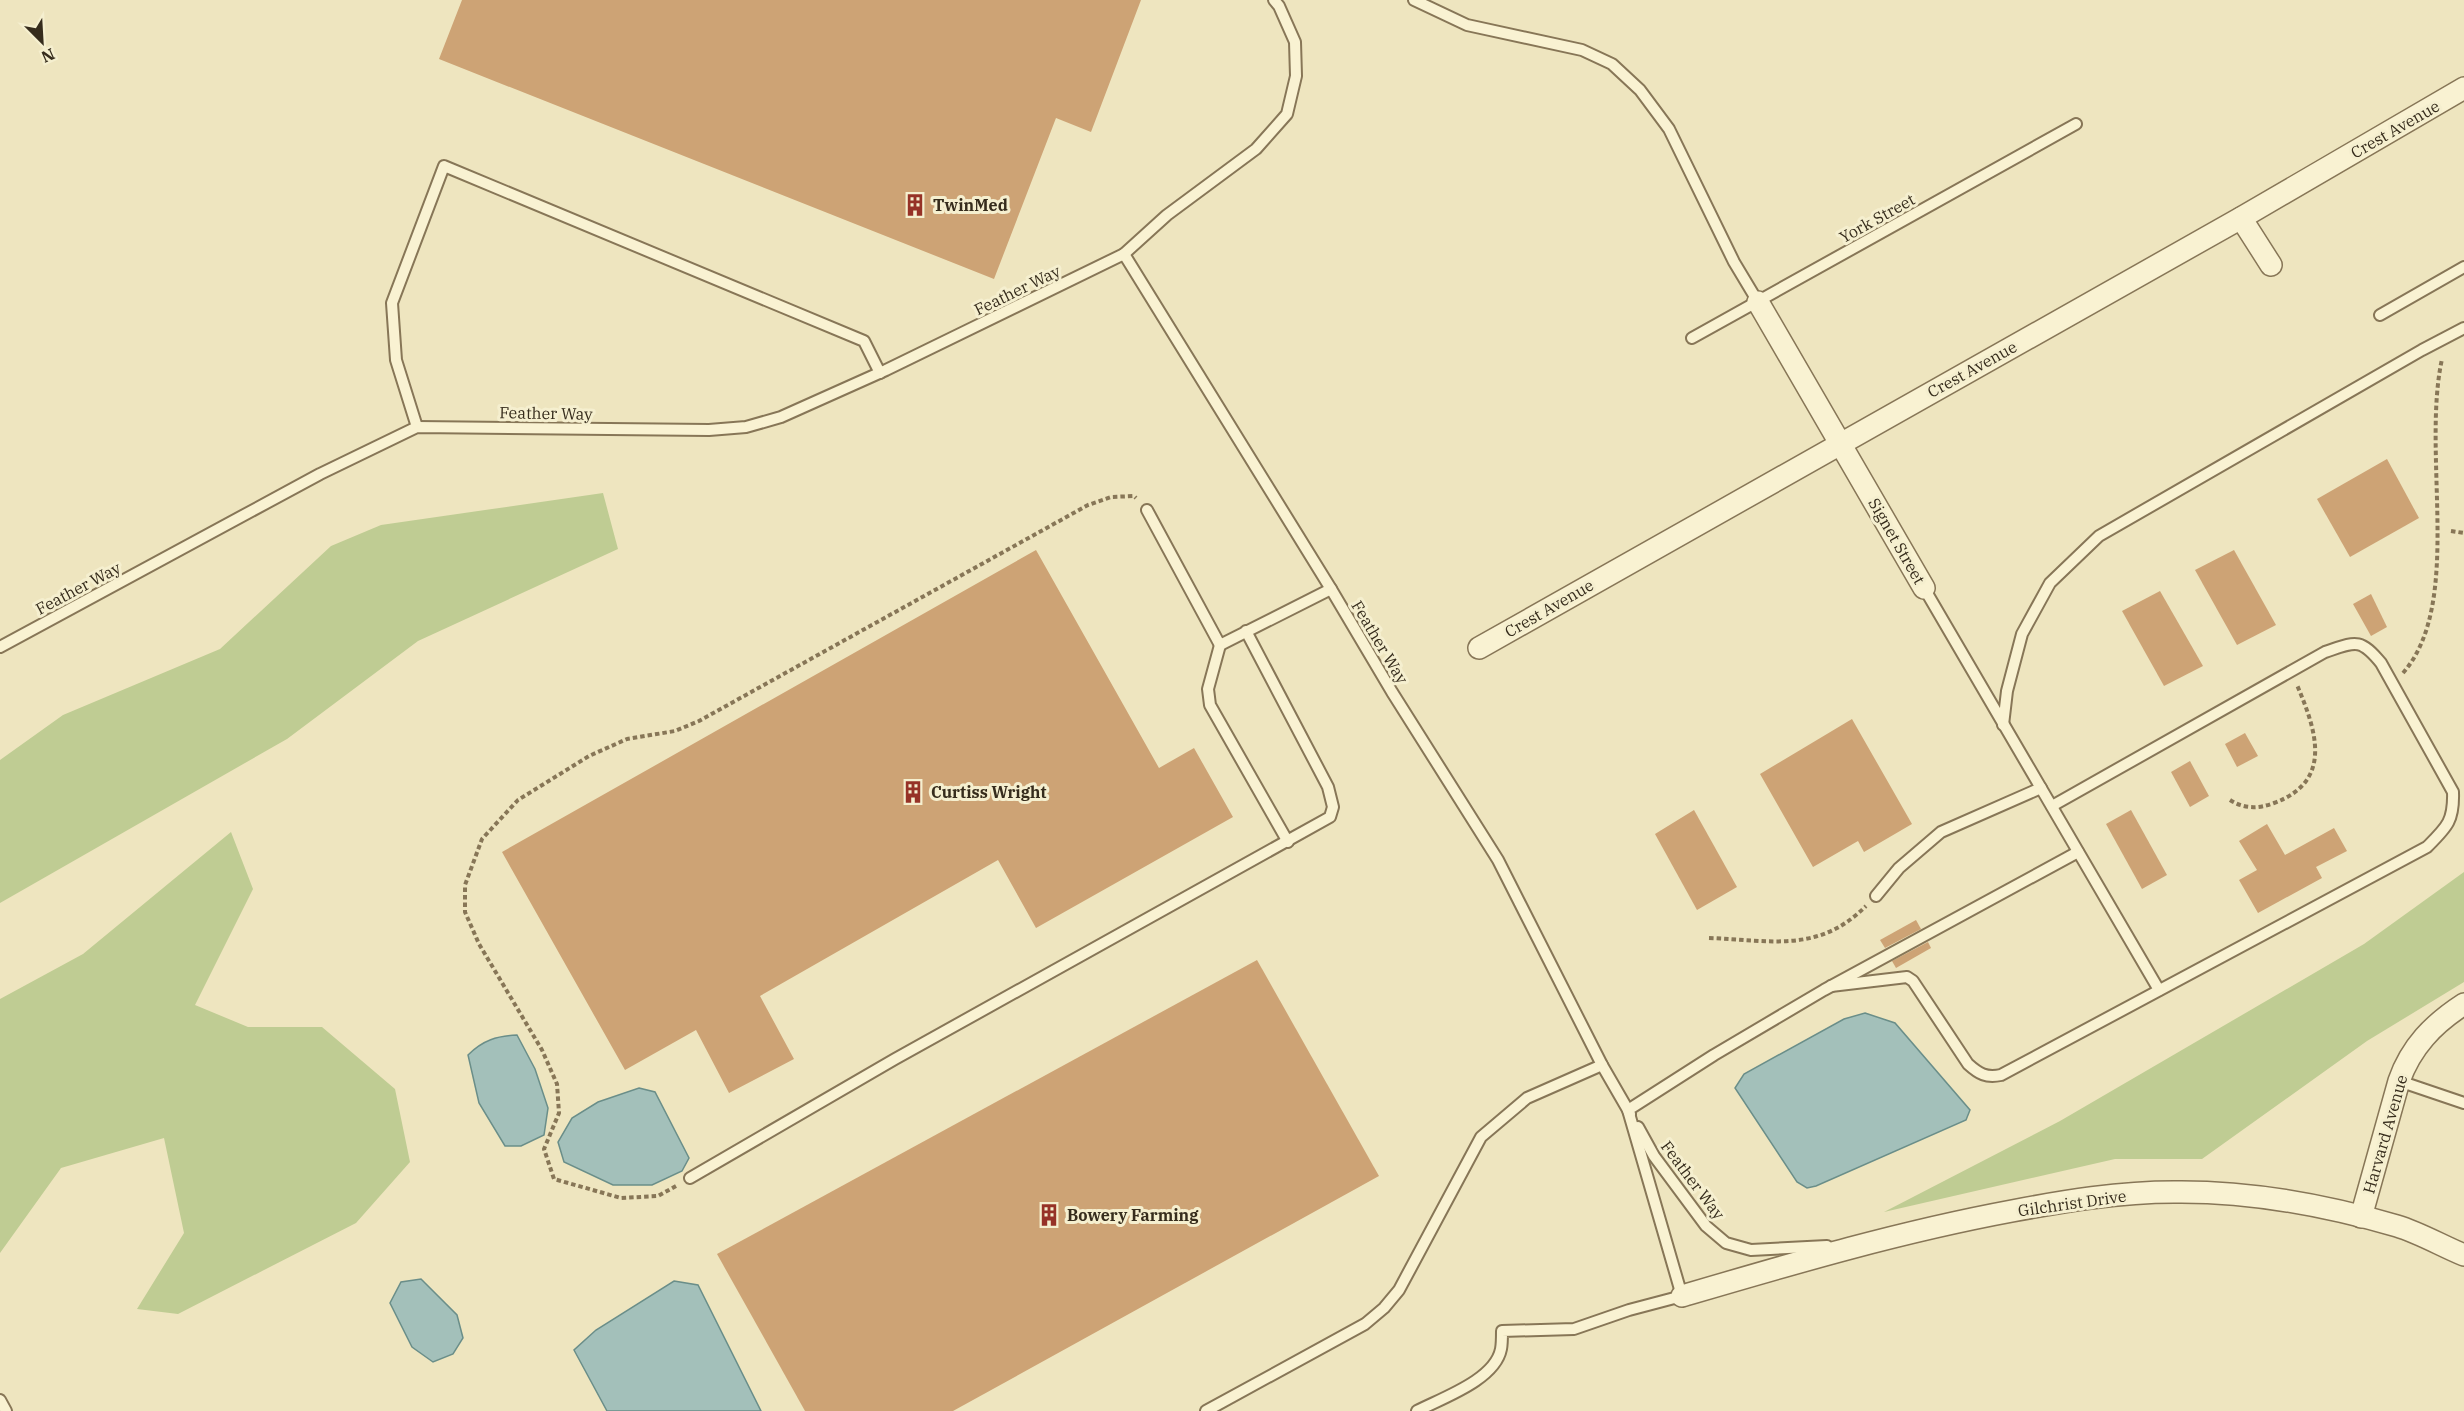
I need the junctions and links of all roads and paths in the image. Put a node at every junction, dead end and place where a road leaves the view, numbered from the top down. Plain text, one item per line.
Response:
1 (1274, 0) edge
2 (1414, 0) edge
3 (2464, 88) edge
4 (2076, 124) dead end
5 (2241, 218) junction
6 (1124, 255) junction
7 (2271, 265) dead end
8 (2464, 267) edge
9 (1758, 302) junction
10 (2380, 315) dead end
11 (2464, 328) edge
12 (1692, 338) dead end
13 (2447, 338) junction
14 (880, 373) junction
15 (417, 427) junction
16 (1840, 443) junction
17 (2443, 455) dead end
18 (1147, 510) joint
19 (2450, 520) dead end
20 (2451, 531) junction
21 (2464, 533) edge
22 (2452, 539) dead end
23 (1924, 588) joint
24 (1331, 589) junction
25 (1246, 631) junction
26 (1220, 645) junction
27 (0, 647) edge
28 (1479, 648) dead end
29 (2425, 650) dead end
30 (2292, 670) junction
31 (2392, 681) junction
32 (2003, 724) junction
33 (2039, 784) junction
34 (2230, 800) dead end
35 (2052, 807) junction
36 (1288, 842) junction
37 (2078, 852) junction
38 (1876, 896) joint
39 (1709, 938) dead end
40 (1831, 986) junction
41 (2159, 990) junction
42 (2464, 1004) edge
43 (1602, 1065) junction
44 (2399, 1081) junction
45 (2464, 1103) edge
46 (1628, 1110) junction
47 (690, 1178) joint
48 (2361, 1217) junction
49 (1857, 1245) junction
50 (2464, 1255) edge
51 (1682, 1296) junction
52 (0, 1400) edge
53 (6, 1411) edge
54 (1206, 1411) edge
55 (1417, 1411) edge

1 - 6 lane
2 - 9 lane
3 - 5 street, Crest Avenue
4 - 9 lane, York Street
5 - 7 street
5 - 16 street, Crest Avenue
6 - 14 lane, Feather Way
6 - 24 lane, Feather Way
8 - 10 lane
9 - 12 lane, York Street
9 - 16 street, Signet Street
11 - 13 lane
13 - 17 path
13 - 32 lane
14 - 15 lane, Feather Way
14 - 15 lane
15 - 27 lane, Feather Way
16 - 23 street, Signet Street
16 - 28 street, Crest Avenue
18 - 26 lane
18 - 47 path
19 - 20 path
20 - 21 path
20 - 22 path
23 - 32 lane, Signet Street
24 - 25 lane
24 - 43 lane, Feather Way
25 - 26 lane
25 - 36 lane
26 - 36 lane
29 - 31 path
30 - 31 lane
30 - 34 path
30 - 35 lane
31 - 41 lane
32 - 33 lane, Signet Street
33 - 35 lane, Signet Street
33 - 38 lane
35 - 37 lane, Signet Street
36 - 47 lane
37 - 40 lane
37 - 41 lane, Signet Street
38 - 39 path
40 - 41 lane
40 - 46 lane
42 - 44 street, Harvard Avenue
43 - 46 lane, Feather Way
43 - 54 lane
44 - 45 lane
44 - 48 street, Harvard Avenue
46 - 49 lane, Feather Way
46 - 51 lane, Feather Way
48 - 49 street, Gilchrist Drive
48 - 50 street, Gilchrist Drive
49 - 51 street, Gilchrist Drive
51 - 55 lane
52 - 53 lane

